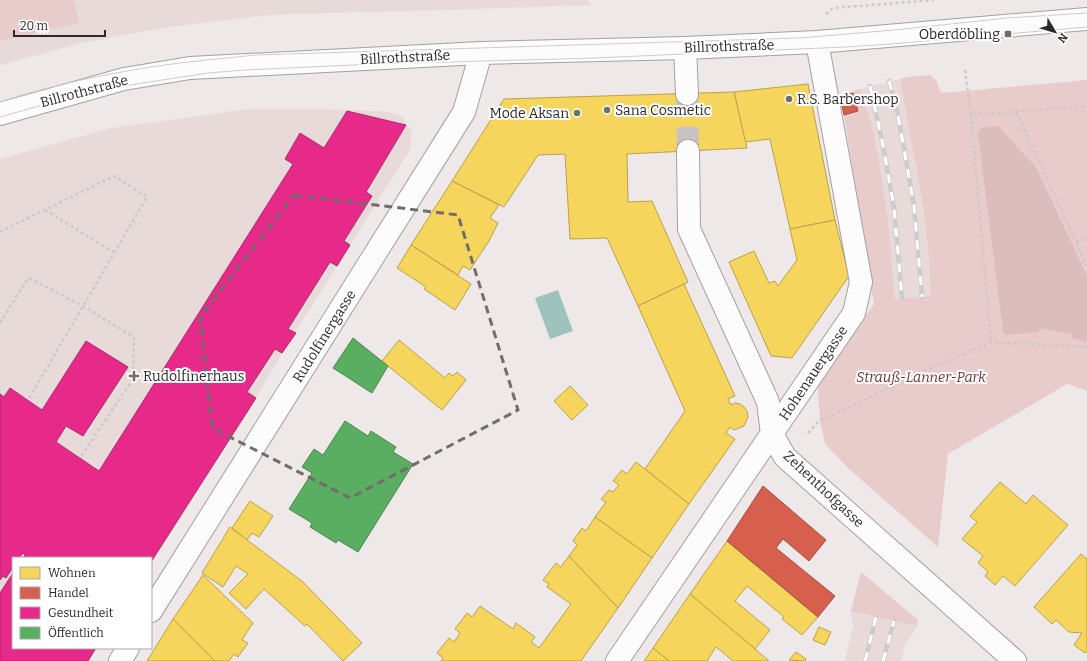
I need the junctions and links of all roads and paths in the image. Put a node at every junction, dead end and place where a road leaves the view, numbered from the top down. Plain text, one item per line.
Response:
1 (1087, 19) edge
2 (816, 42) junction
3 (685, 48) junction
4 (481, 53) junction
5 (965, 70) dead end
6 (687, 94) tunnel mouth
7 (1087, 106) edge
8 (1016, 112) junction
9 (0, 114) edge
10 (971, 116) junction
11 (688, 151) tunnel mouth
12 (45, 210) junction
13 (0, 232) edge
14 (1087, 239) edge
15 (1076, 241) junction
16 (115, 253) junction
17 (1087, 266) edge
18 (83, 306) junction
19 (0, 324) edge
20 (991, 342) junction
21 (1087, 347) edge
22 (28, 400) dead end
23 (772, 434) junction
24 (806, 435) dead end
25 (80, 458) dead end
26 (152, 609) edge
27 (127, 649) edge
28 (120, 661) edge
29 (617, 661) edge
30 (1015, 661) edge

1 - 2 street, Billrothstraße
2 - 3 street, Billrothstraße
2 - 23 street, Hohenauergasse
3 - 4 street, Billrothstraße
3 - 6 street
4 - 9 street, Billrothstraße
4 - 26 street, Rudolfinergasse
5 - 10 path
7 - 8 path
8 - 10 path
8 - 15 path
10 - 20 path
11 - 23 street, Zehenthofgasse
12 - 13 path
12 - 16 path
12 - 16 path
14 - 15 path
15 - 17 path
16 - 18 path
18 - 19 path
18 - 22 path
18 - 25 path
20 - 21 path
20 - 24 path
23 - 29 street, Hohenauergasse
23 - 30 street, Zehenthofgasse
27 - 28 street

